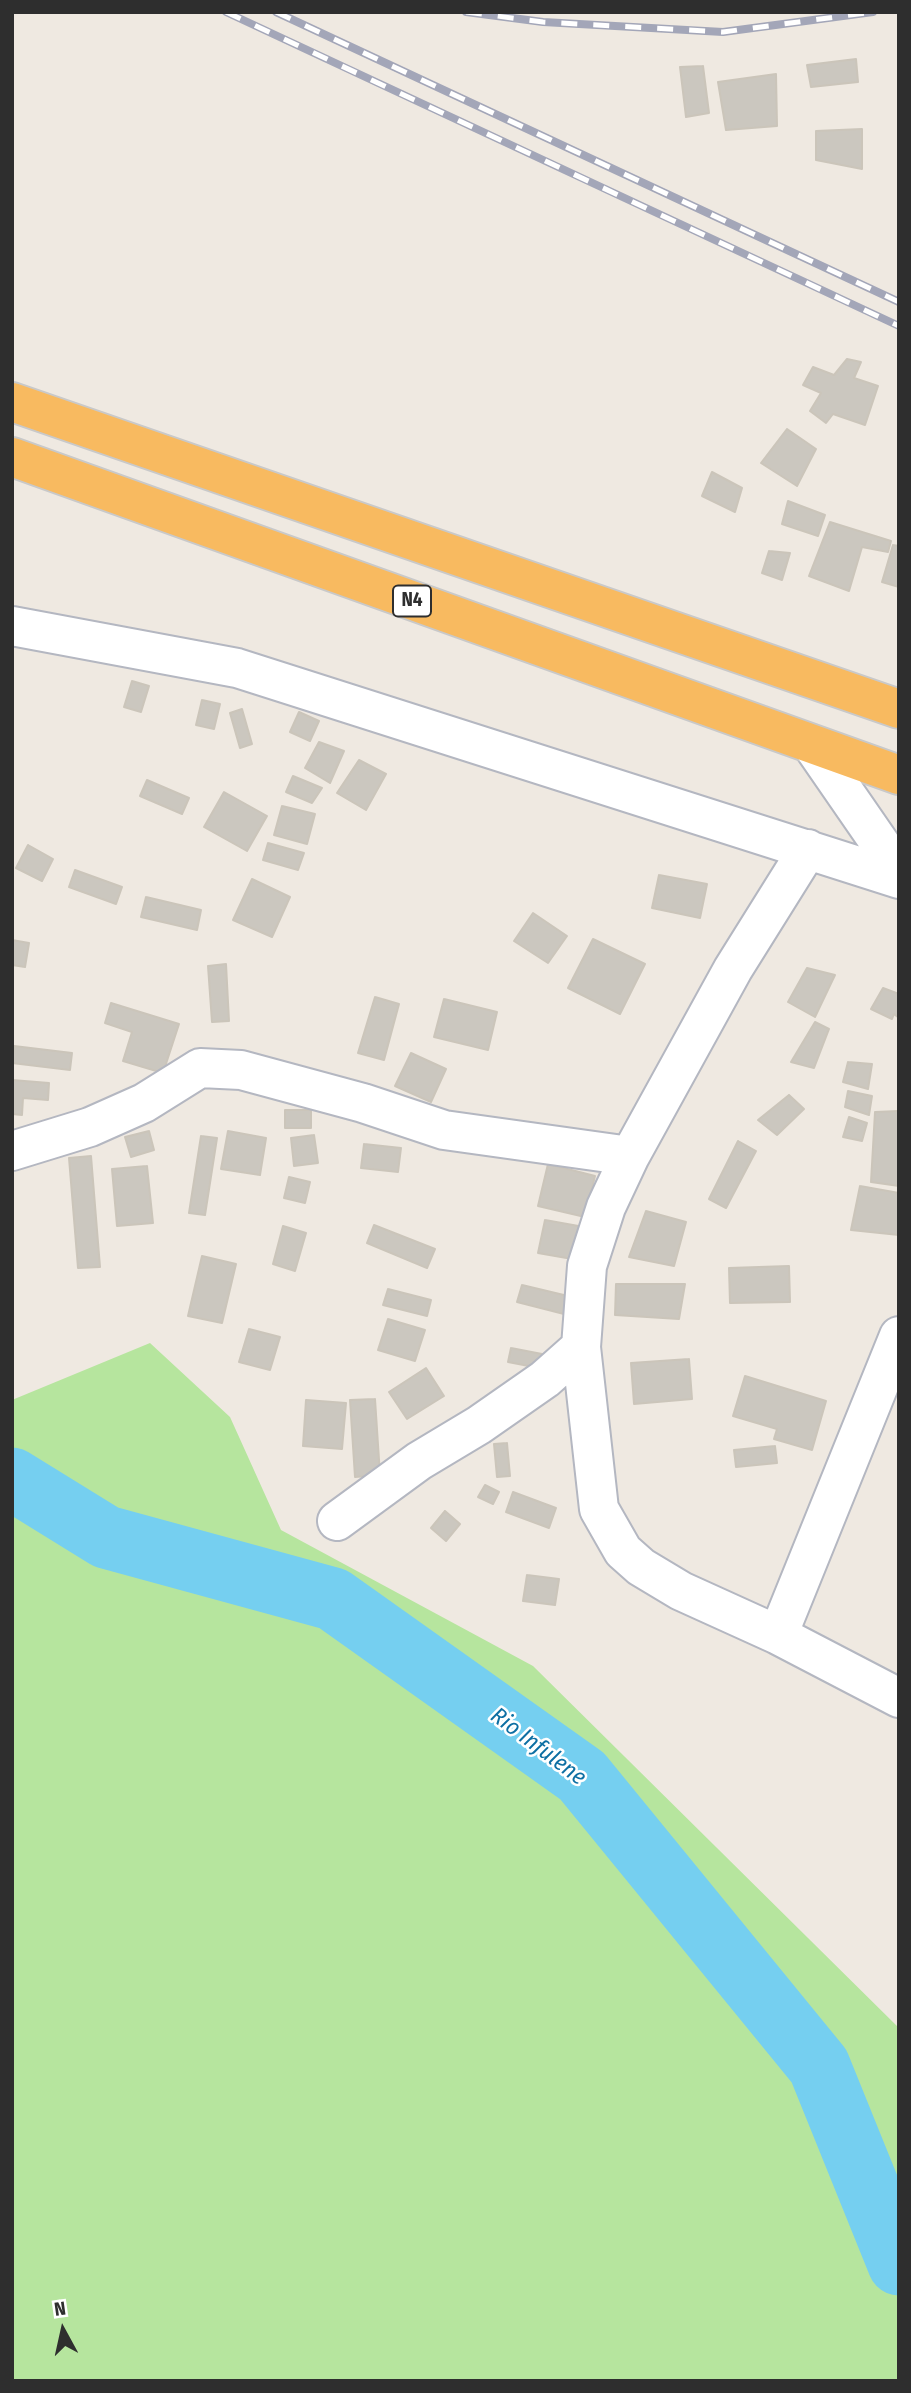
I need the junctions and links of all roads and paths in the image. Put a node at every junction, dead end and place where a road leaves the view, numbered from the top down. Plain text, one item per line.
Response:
1 (12, 402) edge
2 (12, 457) edge
3 (12, 626) edge
4 (899, 709) edge
5 (812, 745) junction
6 (899, 775) edge
7 (808, 849) junction
8 (899, 871) edge
9 (899, 879) edge
10 (12, 1151) edge
11 (630, 1156) junction
12 (899, 1336) edge
13 (581, 1346) junction
14 (337, 1521) dead end
15 (778, 1635) junction
16 (899, 1698) edge

1 - 4 highway
2 - 5 highway, N4
3 - 7 street
5 - 6 highway, N4
5 - 8 street
7 - 9 street
7 - 11 street
10 - 11 street
11 - 13 street
12 - 15 street
13 - 14 street
13 - 15 street
15 - 16 street

